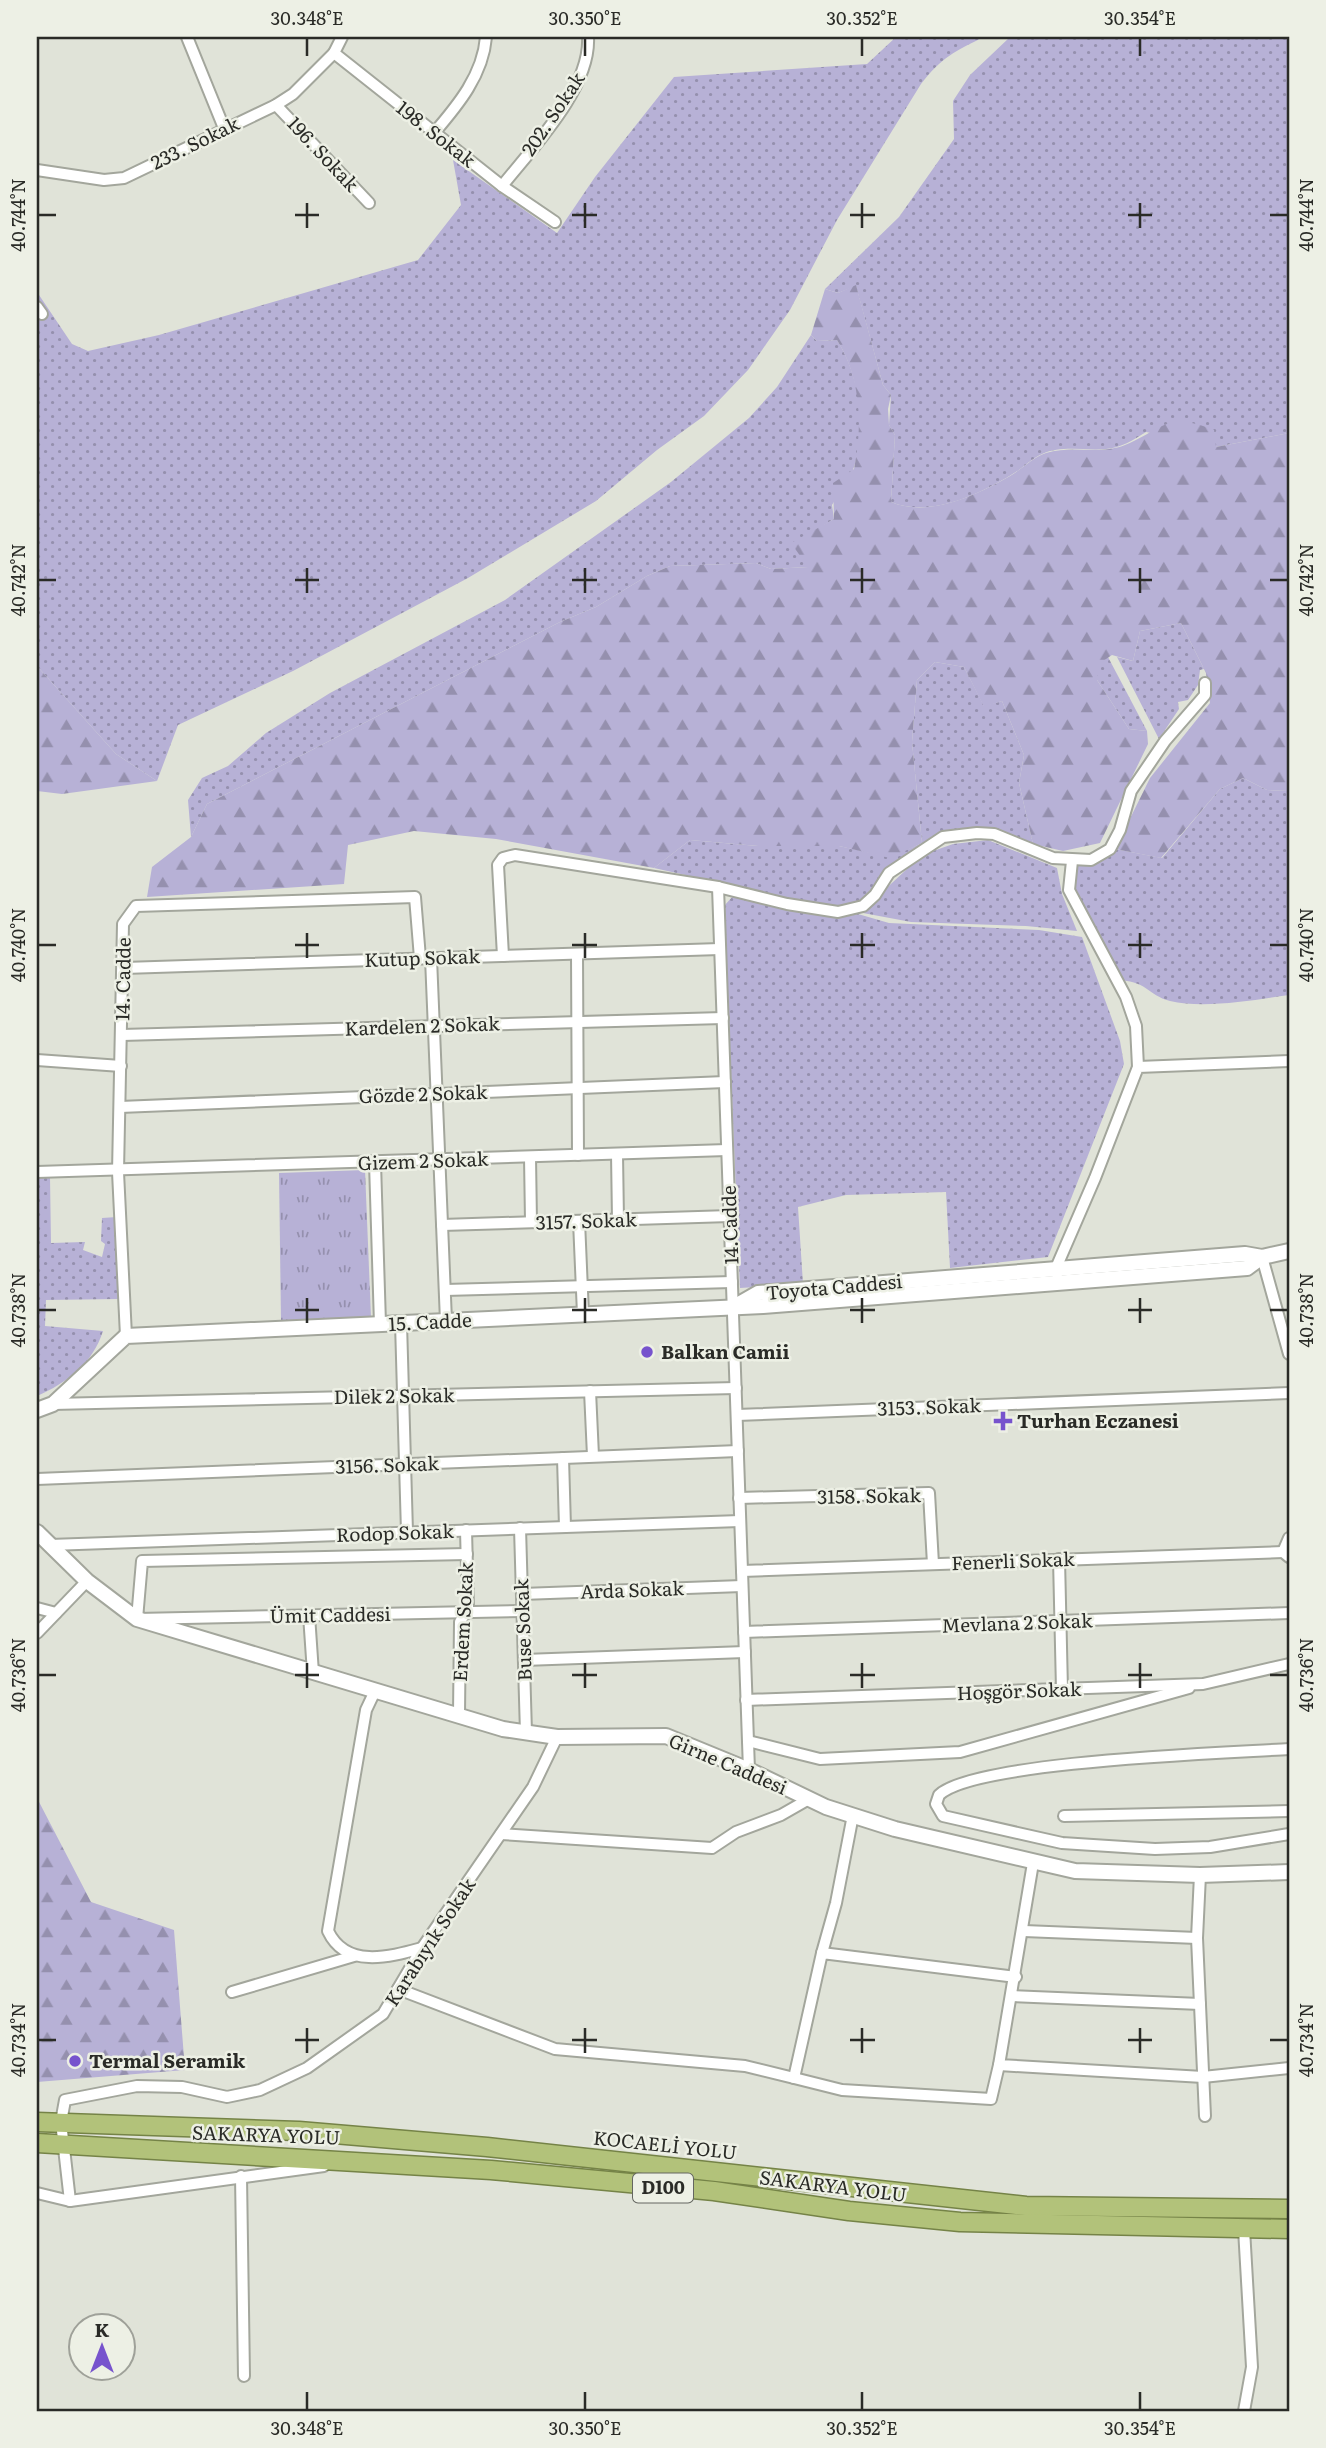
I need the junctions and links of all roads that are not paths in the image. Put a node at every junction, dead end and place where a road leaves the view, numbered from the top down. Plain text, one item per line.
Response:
1 (187, 37) edge
2 (342, 37) edge
3 (486, 37) edge
4 (588, 37) edge
5 (334, 53) junction
6 (276, 105) junction
7 (224, 128) junction
8 (434, 133) junction
9 (37, 170) edge
10 (502, 186) junction
11 (369, 203) dead end
12 (555, 222) dead end
13 (1205, 683) dead end
14 (1072, 861) junction
15 (718, 887) junction
16 (720, 949) junction
17 (576, 954) junction
18 (503, 956) junction
19 (425, 958) junction
20 (124, 968) junction
21 (723, 1018) junction
22 (577, 1022) junction
23 (434, 1026) junction
24 (122, 1035) junction
25 (37, 1060) edge
26 (1289, 1060) edge
27 (121, 1066) junction
28 (1138, 1067) junction
29 (725, 1082) junction
30 (578, 1088) junction
31 (437, 1094) junction
32 (120, 1107) junction
33 (727, 1150) junction
34 (617, 1154) junction
35 (578, 1155) junction
36 (530, 1157) junction
37 (440, 1160) junction
38 (374, 1163) junction
39 (37, 1172) edge
40 (118, 1172) junction
41 (730, 1216) junction
42 (618, 1220) junction
43 (579, 1221) junction
44 (531, 1222) junction
45 (442, 1225) junction
46 (1289, 1251) edge
47 (1262, 1257) junction
48 (1057, 1274) junction
49 (732, 1282) junction
50 (582, 1285) junction
51 (445, 1290) junction
52 (733, 1307) junction
53 (583, 1314) junction
54 (446, 1321) junction
55 (401, 1323) junction
56 (380, 1324) junction
57 (126, 1336) junction
58 (1289, 1354) edge
59 (736, 1388) junction
60 (590, 1391) junction
61 (1289, 1393) edge
62 (403, 1396) junction
63 (53, 1405) junction
64 (37, 1410) edge
65 (737, 1415) junction
66 (738, 1451) junction
67 (593, 1457) junction
68 (563, 1458) junction
69 (404, 1464) junction
70 (37, 1479) edge
71 (740, 1498) junction
72 (740, 1521) junction
73 (565, 1527) junction
74 (520, 1528) junction
75 (466, 1530) junction
76 (37, 1532) edge
77 (407, 1532) junction
78 (1289, 1538) edge
79 (50, 1545) junction
80 (467, 1554) junction
81 (1286, 1555) edge
82 (1059, 1559) junction
83 (933, 1564) junction
84 (742, 1571) junction
85 (87, 1581) junction
86 (742, 1586) junction
87 (522, 1594) junction
88 (37, 1608) edge
89 (523, 1611) junction
90 (464, 1612) junction
91 (1289, 1613) edge
92 (56, 1614) junction
93 (309, 1615) junction
94 (137, 1619) junction
95 (1060, 1622) junction
96 (744, 1632) junction
97 (37, 1633) edge
98 (745, 1652) junction
99 (524, 1660) junction
100 (1289, 1664) edge
101 (313, 1673) junction
102 (1203, 1684) junction
103 (1062, 1690) junction
104 (375, 1691) junction
105 (746, 1700) junction
106 (459, 1714) junction
107 (526, 1733) junction
108 (557, 1737) junction
109 (748, 1741) junction
110 (1289, 1749) edge
111 (749, 1770) junction
112 (809, 1799) junction
113 (1289, 1811) edge
114 (853, 1815) junction
115 (1064, 1816) dead end
116 (501, 1834) junction
117 (1289, 1834) edge
118 (1033, 1863) junction
119 (1289, 1872) edge
120 (1200, 1875) junction
121 (1024, 1931) junction
122 (1197, 1938) junction
123 (422, 1948) junction
124 (822, 1952) junction
125 (354, 1956) junction
126 (1016, 1977) junction
127 (398, 1989) junction
128 (232, 1992) dead end
129 (1012, 1996) junction
130 (1200, 2004) junction
131 (999, 2065) junction
132 (1289, 2068) edge
133 (1203, 2077) junction
134 (794, 2078) junction
135 (1205, 2116) dead end
136 (37, 2122) edge
137 (61, 2122) junction
138 (37, 2143) edge
139 (62, 2144) junction
140 (365, 2160) junction
141 (241, 2176) junction
142 (37, 2193) edge
143 (1289, 2200) edge
144 (70, 2201) junction
145 (1153, 2207) junction
146 (1289, 2209) edge
147 (1244, 2229) junction
148 (1289, 2229) edge
149 (244, 2376) dead end
150 (1244, 2411) edge

1 - 7 street
2 - 5 street
3 - 8 street
4 - 10 street, 202. Sokak
5 - 6 street, 233. Sokak
5 - 8 street, 198. Sokak
6 - 7 street, 233. Sokak
6 - 11 street, 196. Sokak
7 - 9 street, 233. Sokak
8 - 10 street, 198. Sokak
10 - 12 street, 198. Sokak
13 - 14 street
14 - 15 street
14 - 28 street
15 - 16 street, 14.Cadde
15 - 18 street
16 - 17 street, Kutup Sokak
16 - 21 street, 14.Cadde
17 - 18 street, Kutup Sokak
17 - 22 street
18 - 19 street, Kutup Sokak
19 - 20 street, Kutup Sokak
19 - 20 street, 14. Cadde
19 - 23 street
20 - 24 street, 14. Cadde
21 - 22 street, Kardelen 2 Sokak
21 - 29 street, 14.Cadde
22 - 23 street, Kardelen 2 Sokak
22 - 30 street
23 - 24 street, Kardelen 2 Sokak
23 - 31 street
24 - 27 street, 14. Cadde
25 - 27 street
26 - 28 street
27 - 32 street, 14. Cadde
28 - 48 street
29 - 30 street, Gözde 2 Sokak
29 - 33 street, 14.Cadde
30 - 31 street, Gözde 2 Sokak
30 - 35 street
31 - 32 street, Gözde 2 Sokak
31 - 37 street
32 - 40 street, 14. Cadde
33 - 34 street, Gizem 2 Sokak
33 - 41 street, 14.Cadde
34 - 35 street, Gizem 2 Sokak
34 - 42 street
35 - 36 street, Gizem 2 Sokak
36 - 37 street, Gizem 2 Sokak
36 - 44 street
37 - 38 street, Gizem 2 Sokak
37 - 45 street
38 - 40 street, Gizem 2 Sokak
38 - 56 street
39 - 40 street, Gizem 2 Sokak
40 - 57 street, 14. Cadde
41 - 42 street, 3157. Sokak
41 - 49 street, 14.Cadde
42 - 43 street, 3157. Sokak
43 - 44 street, 3157. Sokak
43 - 50 street
44 - 45 street, 3157. Sokak
45 - 51 street
46 - 47 street, Toyota Caddesi
47 - 48 street, Toyota Caddesi
47 - 58 street
48 - 52 street, Toyota Caddesi
49 - 50 street
49 - 52 street, 14.Cadde
50 - 51 street
50 - 53 street
51 - 54 street
52 - 53 street, 15. Cadde
52 - 59 street, 14.Cadde
53 - 54 street, 15. Cadde
54 - 55 street, 15. Cadde
55 - 56 street, 15. Cadde
55 - 62 street
56 - 57 street, 15. Cadde
57 - 63 street
59 - 60 street, Dilek 2 Sokak
59 - 65 street, 14.Cadde
60 - 62 street, Dilek 2 Sokak
60 - 67 street
61 - 65 street, 3153. Sokak
62 - 63 street, Dilek 2 Sokak
62 - 69 street
63 - 64 street
65 - 66 street, 14.Cadde
66 - 67 street, 3156. Sokak
66 - 71 street, 14.Cadde
67 - 68 street, 3156. Sokak
68 - 69 street, 3156. Sokak
68 - 73 street
69 - 70 street, 3156. Sokak
69 - 77 street
71 - 72 street, 14.Cadde
71 - 83 street, 3158. Sokak
72 - 73 street, Rodop Sokak
72 - 84 street, 14.Cadde
73 - 74 street, Rodop Sokak
74 - 75 street, Rodop Sokak
74 - 87 street, Buse Sokak
75 - 77 street, Rodop Sokak
75 - 80 street, Erdem Sokak
76 - 79 street, Girne Caddesi
77 - 79 street, Rodop Sokak
78 - 81 street
79 - 85 street, Girne Caddesi
80 - 90 street, Erdem Sokak
80 - 94 street
81 - 82 street, Fenerli Sokak
82 - 83 street, Fenerli Sokak
82 - 95 street
83 - 84 street, Fenerli Sokak
84 - 86 street, 14.Cadde
85 - 92 street
85 - 94 street, Girne Caddesi
86 - 87 street, Arda Sokak
86 - 96 street, 14.Cadde
87 - 89 street, Buse Sokak
88 - 92 street
89 - 90 street, Ümit Caddesi
89 - 99 street, Buse Sokak
90 - 93 street, Ümit Caddesi
90 - 106 street, Erdem Sokak
91 - 95 street, Mevlana 2 Sokak
92 - 97 street
93 - 94 street, Ümit Caddesi
93 - 101 street
94 - 101 street, Girne Caddesi
95 - 96 street, Mevlana 2 Sokak
95 - 103 street
96 - 98 street, 14.Cadde
98 - 99 street
98 - 105 street, 14.Cadde
99 - 107 street, Buse Sokak
100 - 102 street, Hoşgör Sokak
101 - 104 street, Girne Caddesi
102 - 103 street, Hoşgör Sokak
102 - 109 street
103 - 105 street, Hoşgör Sokak
104 - 106 street, Girne Caddesi
104 - 125 street
105 - 109 street, 14.Cadde
106 - 107 street, Girne Caddesi
107 - 108 street, Girne Caddesi
108 - 111 street, Girne Caddesi
108 - 116 street, Karabıyık Sokak
109 - 111 street, 14.Cadde
110 - 117 street
111 - 112 street, Girne Caddesi
112 - 114 street, Girne Caddesi
112 - 116 street
113 - 115 street
114 - 118 street, Girne Caddesi
114 - 124 street
116 - 123 street, Karabıyık Sokak
118 - 120 street, Girne Caddesi
118 - 121 street
119 - 120 street, Girne Caddesi
120 - 122 street
121 - 122 street
121 - 126 street
122 - 130 street
123 - 125 street
123 - 127 street, Karabıyık Sokak
124 - 126 street
124 - 134 street
125 - 128 street
126 - 129 street
127 - 134 street
127 - 137 street, Karabıyık Sokak
129 - 130 street
129 - 131 street
130 - 133 street
131 - 133 street
131 - 134 street
132 - 133 street
133 - 135 street
136 - 137 highway, KOCAELİ YOLU / D100
137 - 139 street
137 - 145 highway, KOCAELİ YOLU / D100
138 - 139 highway, SAKARYA YOLU / D100
139 - 140 highway, SAKARYA YOLU / D100
139 - 144 street
140 - 141 street
140 - 147 highway, SAKARYA YOLU / D100
141 - 144 street
141 - 149 street
142 - 144 street
143 - 145 highway
145 - 146 highway, KOCAELİ YOLU / D100
147 - 148 highway, SAKARYA YOLU / D100
147 - 150 street

